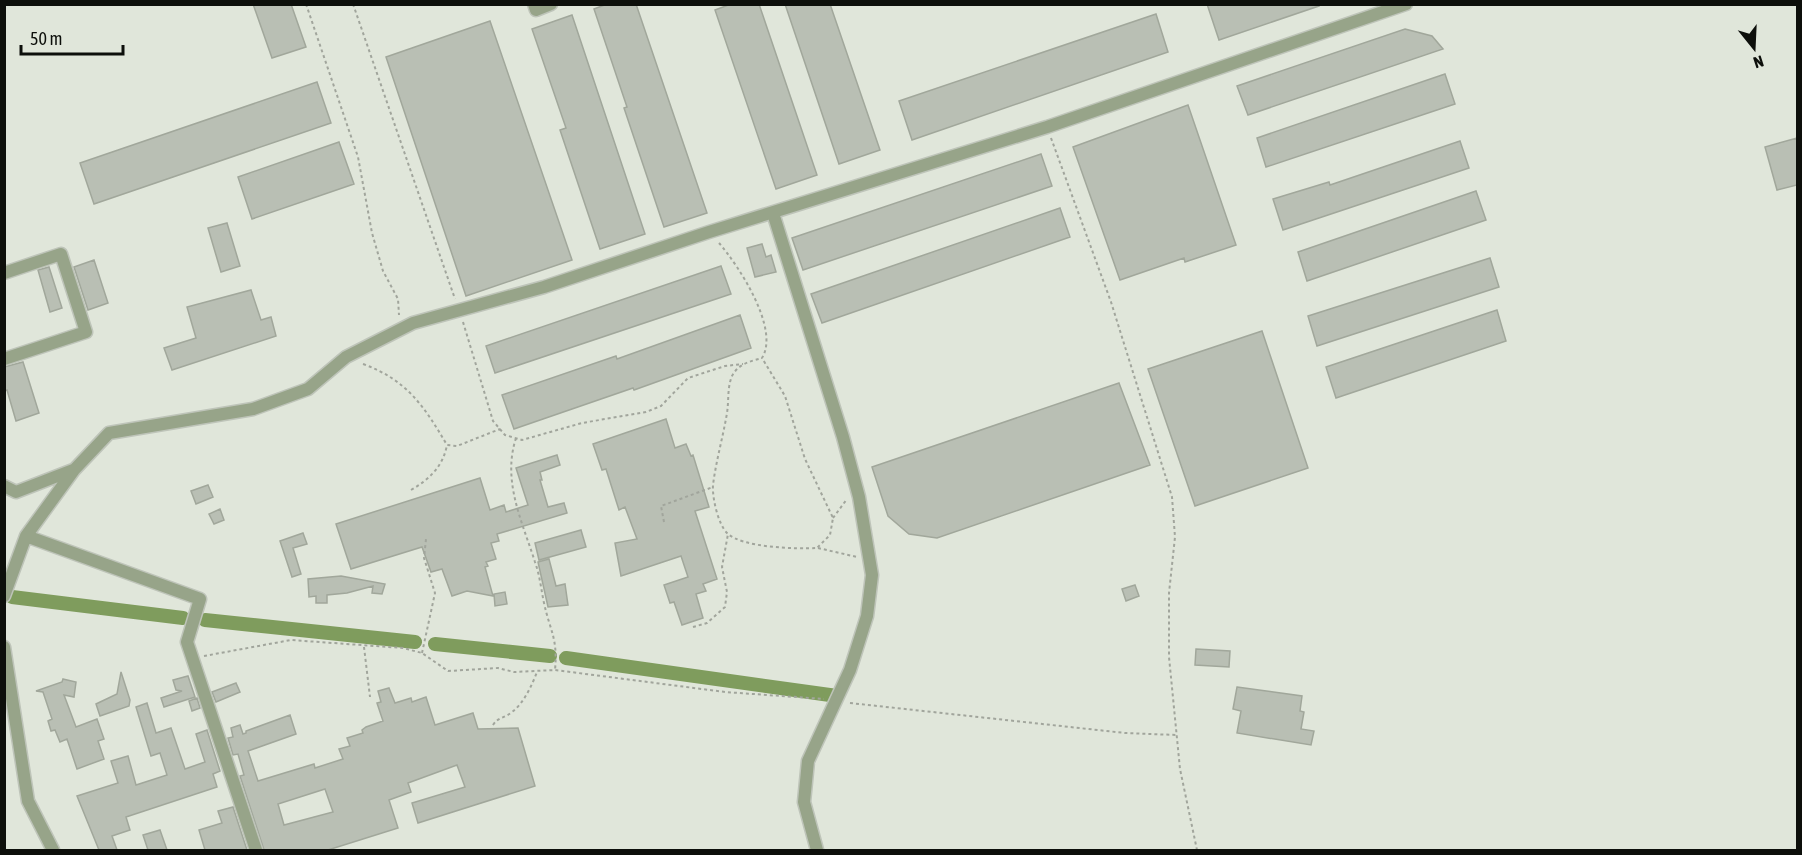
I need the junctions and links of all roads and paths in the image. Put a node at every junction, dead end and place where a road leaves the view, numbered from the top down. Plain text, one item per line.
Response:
1 (306, 4) edge
2 (353, 4) edge
3 (534, 4) edge
4 (551, 4) edge
5 (1406, 4) edge
6 (1047, 127) junction
7 (773, 213) junction
8 (709, 232) junction
9 (4, 273) edge
10 (458, 308) junction
11 (400, 327) junction
12 (346, 357) junction
13 (4, 358) edge
14 (762, 358) junction
15 (743, 364) junction
16 (501, 429) junction
17 (516, 438) junction
18 (447, 445) junction
19 (74, 470) junction
20 (4, 486) edge
21 (713, 487) junction
22 (857, 488) junction
23 (411, 490) dead end
24 (833, 518) junction
25 (664, 522) dead end
26 (728, 534) junction
27 (26, 536) junction
28 (426, 539) dead end
29 (817, 548) junction
30 (870, 567) junction
31 (4, 596) edge
32 (693, 627) dead end
33 (4, 647) edge
34 (364, 647) junction
35 (422, 653) junction
36 (192, 658) junction
37 (555, 670) junction
38 (537, 672) junction
39 (370, 697) dead end
40 (835, 701) junction
41 (493, 725) dead end
42 (1176, 735) junction
43 (53, 850) edge
44 (256, 850) edge
45 (817, 850) edge
46 (1197, 850) edge

1 - 11 path
2 - 10 path
3 - 4 street
5 - 6 street
6 - 7 street
6 - 42 path
7 - 8 street
7 - 22 street
8 - 10 street
8 - 14 path
9 - 13 street
10 - 11 street
10 - 16 path
11 - 12 street
12 - 18 path
12 - 19 street
14 - 15 path
14 - 24 path
15 - 17 path
15 - 21 path
16 - 17 path
16 - 18 path
17 - 37 path
18 - 23 path
19 - 20 street
19 - 27 street
21 - 25 path
21 - 26 path
22 - 24 path
22 - 30 street
24 - 29 path
26 - 29 path
26 - 32 path
27 - 31 street
27 - 36 street
28 - 35 path
29 - 30 path
30 - 40 street
33 - 43 street
34 - 35 path
34 - 36 path
34 - 39 path
35 - 38 path
36 - 44 street
37 - 38 path
37 - 40 path
38 - 41 path
40 - 42 path
40 - 45 street
42 - 46 path

